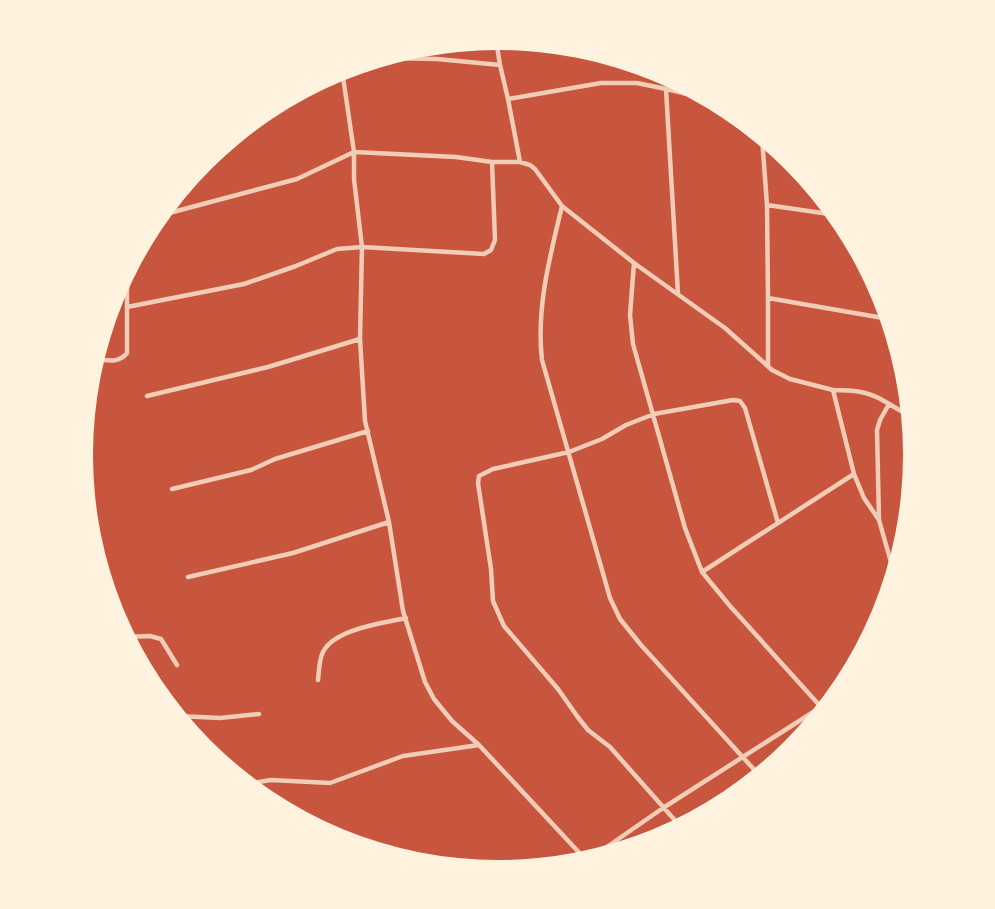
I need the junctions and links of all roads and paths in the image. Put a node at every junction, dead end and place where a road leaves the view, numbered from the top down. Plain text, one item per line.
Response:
1 (498, 50) edge
2 (412, 59) edge
3 (500, 65) junction
4 (343, 80) edge
5 (666, 88) junction
6 (676, 91) edge
7 (508, 99) junction
8 (763, 148) edge
9 (354, 152) junction
10 (492, 162) junction
11 (520, 162) junction
12 (767, 205) junction
13 (562, 206) junction
14 (173, 212) edge
15 (823, 213) edge
16 (362, 247) junction
17 (634, 263) junction
18 (127, 291) edge
19 (678, 294) junction
20 (768, 298) junction
21 (127, 307) junction
22 (878, 317) edge
23 (360, 339) junction
24 (104, 360) edge
25 (768, 366) junction
26 (833, 390) junction
27 (147, 396) dead end
28 (889, 404) junction
29 (900, 410) edge
30 (654, 414) junction
31 (368, 431) junction
32 (569, 452) junction
33 (854, 474) junction
34 (172, 489) dead end
35 (879, 520) junction
36 (389, 522) junction
37 (778, 523) junction
38 (889, 557) edge
39 (702, 572) junction
40 (189, 577) dead end
41 (406, 618) junction
42 (135, 637) edge
43 (177, 666) dead end
44 (318, 680) dead end
45 (817, 703) edge
46 (259, 714) dead end
47 (189, 717) edge
48 (805, 718) edge
49 (480, 745) junction
50 (741, 757) junction
51 (753, 769) edge
52 (259, 782) edge
53 (663, 808) junction
54 (674, 819) edge
55 (613, 843) edge
56 (578, 852) edge

1 - 3 street
2 - 3 street
3 - 7 street
4 - 9 street
5 - 6 street
5 - 7 street
5 - 19 street
7 - 11 street
8 - 12 street
9 - 10 street
9 - 14 street
9 - 16 street
10 - 11 street
10 - 16 street
11 - 13 street
12 - 15 street
12 - 20 street
13 - 17 street
13 - 32 street
16 - 21 street
16 - 23 street
17 - 19 street
17 - 30 street
18 - 21 street
19 - 25 street
20 - 22 street
20 - 25 street
21 - 24 street
23 - 27 street
23 - 31 street
25 - 26 street
26 - 28 street
26 - 33 street
28 - 29 street
28 - 35 street
30 - 32 street
30 - 37 street
30 - 39 street
31 - 34 street
31 - 36 street
32 - 50 street
32 - 53 street
33 - 35 street
33 - 37 street
35 - 38 street
36 - 40 street
36 - 41 street
37 - 39 street
39 - 45 street
41 - 44 street
41 - 49 street
42 - 43 street
46 - 47 street
48 - 50 street
49 - 52 street
49 - 56 street
50 - 51 street
50 - 53 street
53 - 54 street
53 - 55 street

